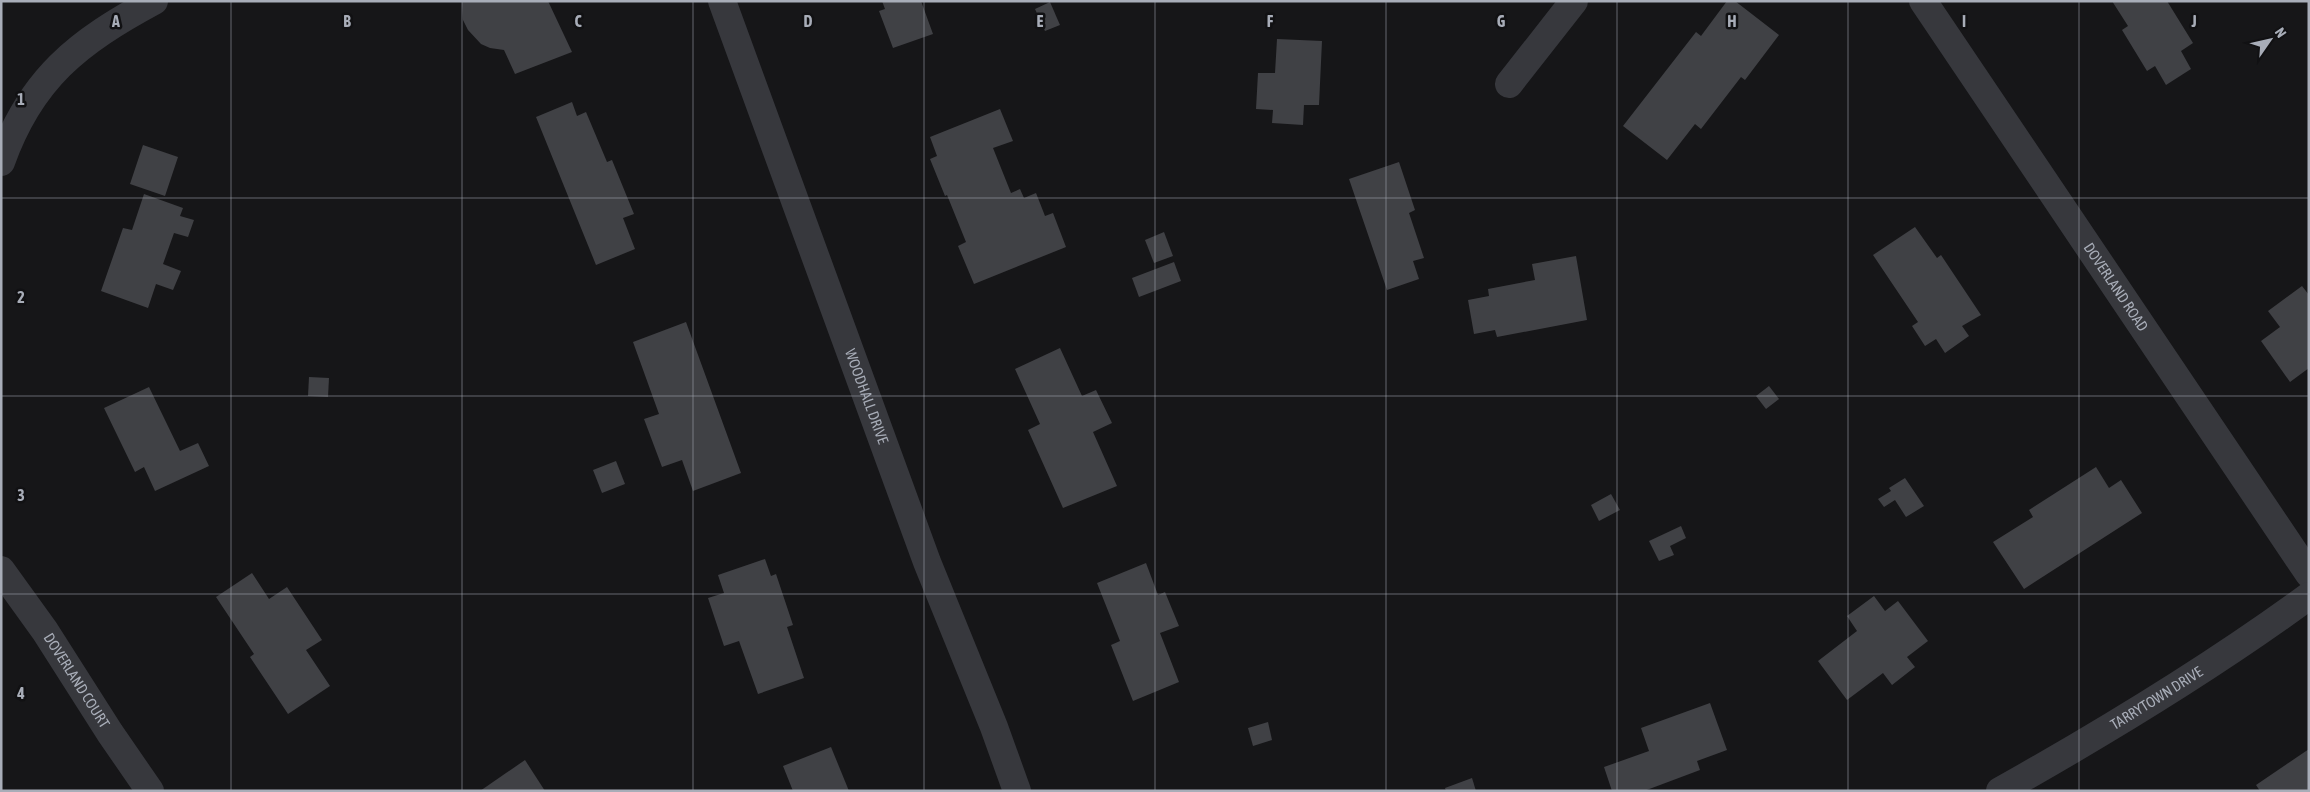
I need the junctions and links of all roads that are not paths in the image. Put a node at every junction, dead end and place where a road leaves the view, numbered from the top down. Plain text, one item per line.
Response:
1 (154, 1) edge
2 (722, 1) edge
3 (1574, 1) edge
4 (1923, 1) edge
5 (1509, 84) dead end
6 (1, 162) edge
7 (1, 570) edge
8 (2309, 574) edge
9 (2309, 596) edge
10 (150, 791) edge
11 (1017, 791) edge
12 (2000, 791) edge

1 - 6 street
2 - 11 street, WOODHALL DRIVE
3 - 5 street
4 - 8 street, DOVERLAND ROAD
7 - 10 street, DOVERLAND COURT
9 - 12 street, TARRYTOWN DRIVE

